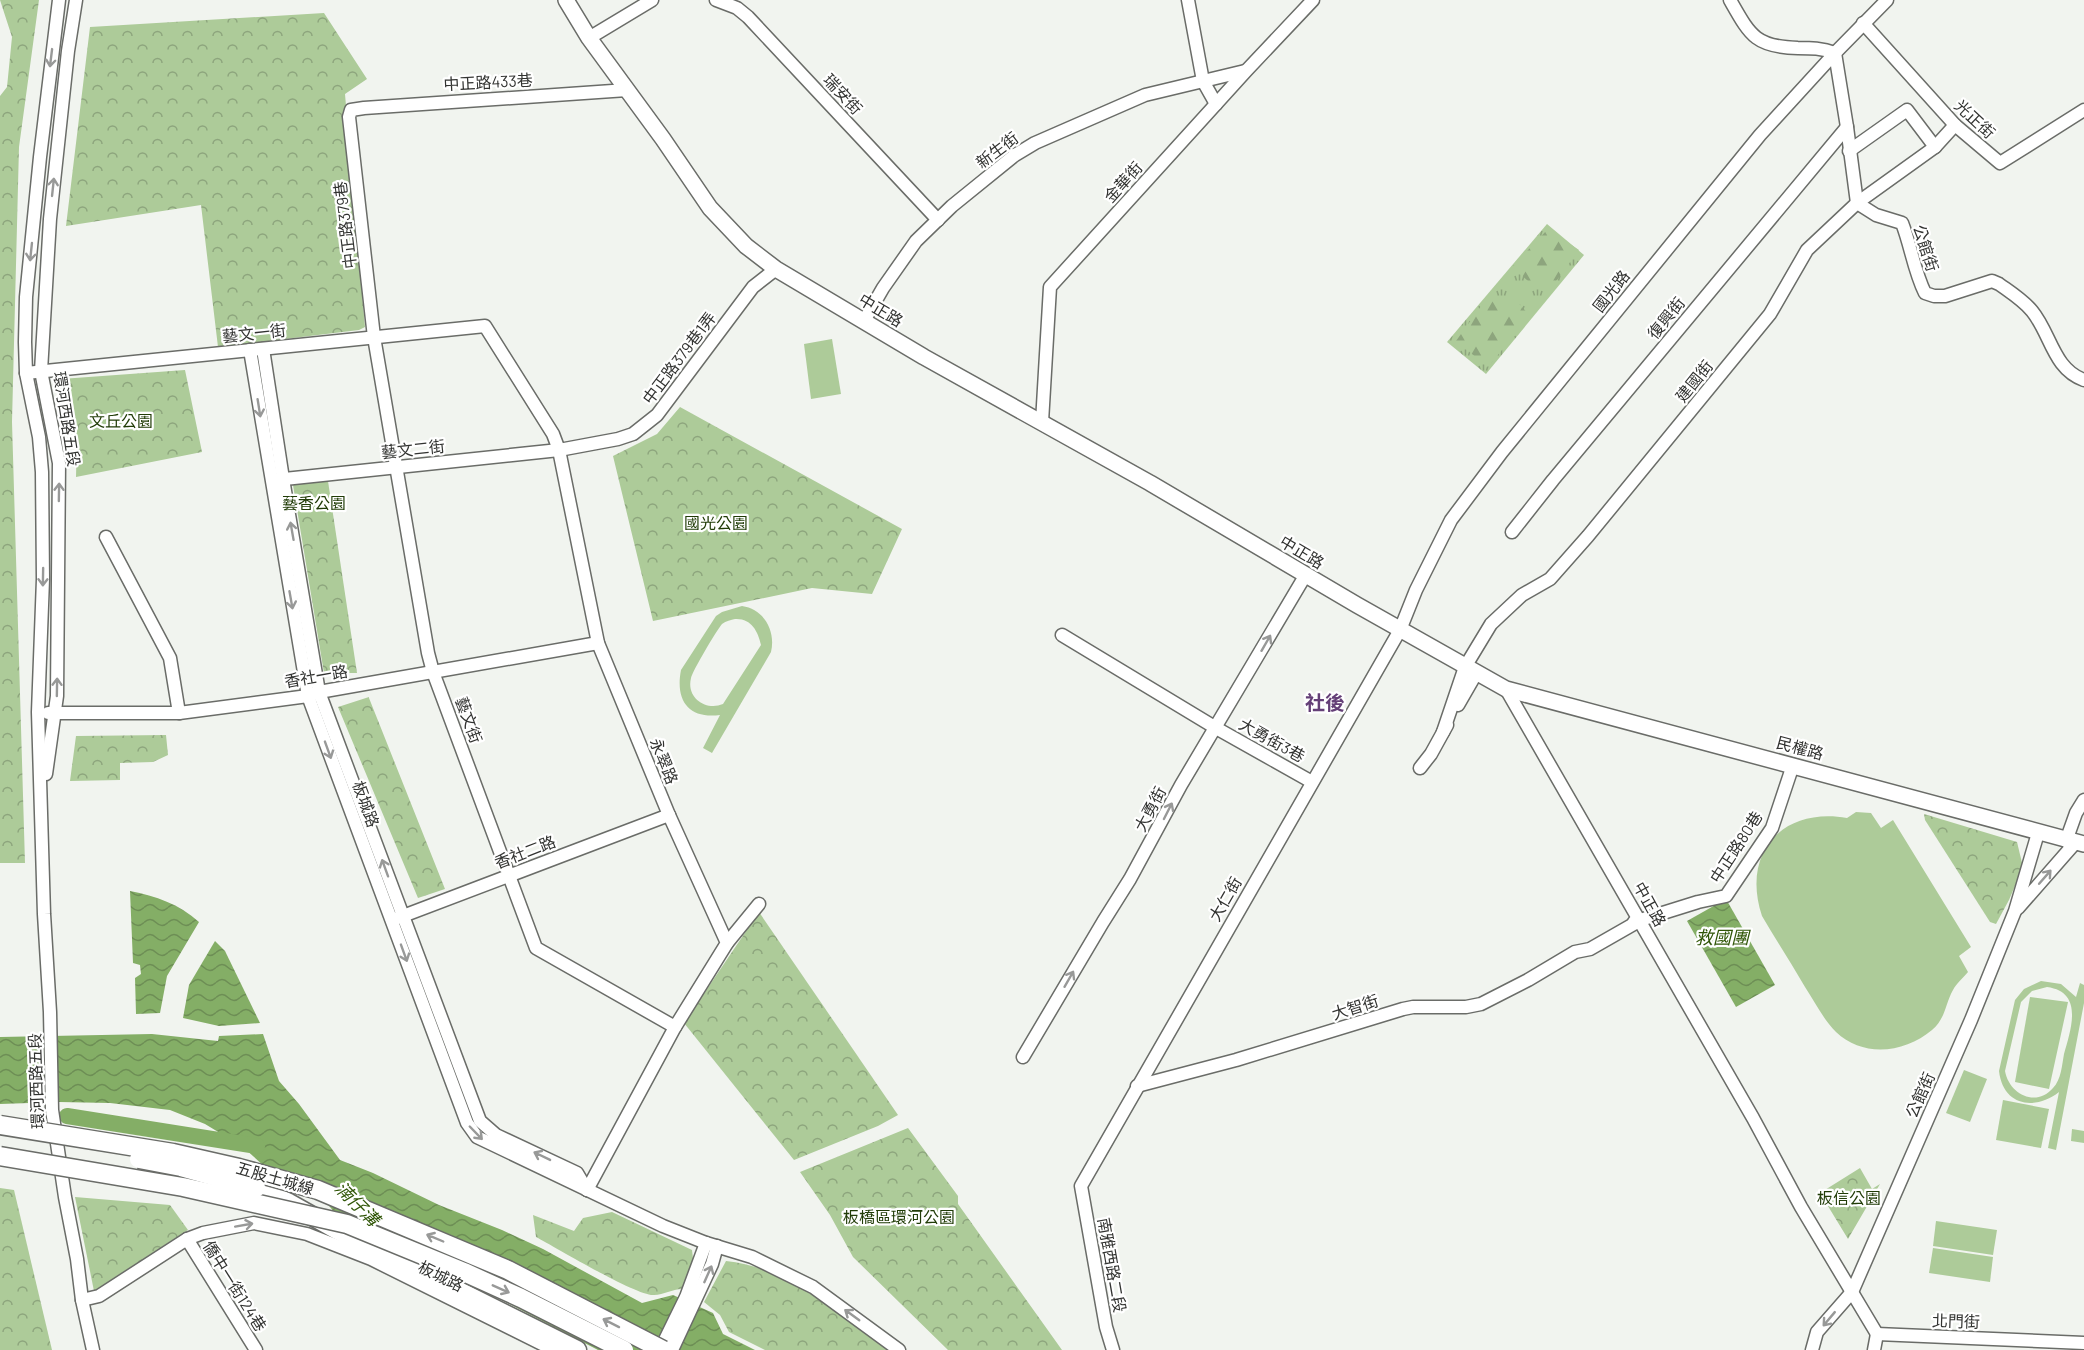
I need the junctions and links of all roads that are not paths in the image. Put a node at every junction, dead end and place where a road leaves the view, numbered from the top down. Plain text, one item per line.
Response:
1 (59, 0) edge
2 (76, 0) edge
3 (566, 0) edge
4 (652, 0) edge
5 (717, 0) edge
6 (1188, 0) edge
7 (1314, 0) edge
8 (1730, 0) edge
9 (1887, 0) edge
10 (1863, 24) junction
11 (589, 38) junction
12 (1835, 53) junction
13 (1246, 71) junction
14 (1203, 81) junction
15 (627, 90) junction
16 (1216, 104) junction
17 (351, 110) joint
18 (2084, 110) edge
19 (1955, 125) junction
20 (1847, 127) junction
21 (1935, 147) junction
22 (1849, 151) junction
23 (1857, 202) junction
24 (938, 220) junction
25 (776, 269) junction
26 (864, 321) junction
27 (485, 326) joint
28 (374, 337) junction
29 (263, 349) junction
30 (250, 350) junction
31 (41, 371) junction
32 (26, 373) junction
33 (2084, 380) edge
34 (1042, 422) junction
35 (559, 450) junction
36 (395, 468) junction
37 (277, 480) junction
38 (1512, 532) dead end
39 (106, 537) dead end
40 (1305, 576) junction
41 (1400, 630) junction
42 (1062, 635) dead end
43 (598, 643) junction
44 (1471, 669) junction
45 (433, 672) junction
46 (1506, 689) junction
47 (314, 694) junction
48 (38, 712) junction
49 (54, 713) junction
50 (179, 713) junction
51 (1216, 728) junction
52 (1793, 765) junction
53 (1420, 768) dead end
54 (1312, 782) junction
55 (2084, 800) edge
56 (41, 807) junction
57 (669, 815) junction
58 (2038, 833) junction
59 (2075, 843) edge
60 (508, 876) junction
61 (759, 904) dead end
62 (2015, 911) junction
63 (397, 918) junction
64 (1639, 921) junction
65 (727, 943) junction
66 (675, 1028) junction
67 (1023, 1058) dead end
68 (1137, 1086) junction
69 (0, 1125) edge
70 (0, 1134) edge
71 (0, 1147) edge
72 (0, 1155) edge
73 (1081, 1186) joint
74 (586, 1190) junction
75 (251, 1191) junction
76 (187, 1239) junction
77 (712, 1245) junction
78 (371, 1259) junction
79 (1852, 1292) junction
80 (691, 1299) junction
81 (82, 1300) junction
82 (1877, 1334) junction
83 (2084, 1343) edge
84 (1974, 1344) edge
85 (2048, 1346) edge
86 (93, 1350) edge
87 (256, 1350) edge
88 (554, 1350) edge
89 (577, 1350) edge
90 (624, 1350) edge
91 (662, 1350) edge
92 (672, 1350) edge
93 (899, 1350) edge
94 (1113, 1350) edge
95 (1812, 1350) edge
96 (1874, 1350) edge

1 -> 32 street, 環河西路五段
31 -> 2 street, 環河西路五段
3 - 11 main road, 中正路
4 - 11 street
5 - 24 street, 瑞安街
6 - 14 street
7 - 13 street, 金華街
8 - 12 street
9 - 10 street, 國光路
10 - 12 street, 國光路
10 - 19 street, 光正街
11 - 15 main road, 中正路
12 - 20 street
12 - 41 street, 國光路
13 - 14 street, 新生街
13 - 16 street, 金華街
14 - 16 street
14 - 24 street, 新生街
15 - 17 street, 中正路433巷
15 - 25 main road, 中正路
16 - 34 street, 金華街
17 - 28 street, 中正路379巷
18 - 19 street, 光正街
19 - 21 street, 建國街
20 - 22 street
20 - 38 street, 復興街
21 - 22 street
21 - 23 street, 建國街
22 - 23 street
23 - 33 street, 公館街
23 - 44 street, 建國街
24 - 26 street, 新生街
25 - 26 main road, 中正路
25 - 35 street, 中正路379巷1弄
26 - 34 main road, 中正路
27 - 28 street, 藝文一街
27 - 35 street, 永翠路
28 - 29 street, 藝文一街
28 - 36 street, 藝文街
29 - 30 street, 藝文一街
29 - 37 street, 板城路
30 - 31 street, 藝文一街
30 -> 37 street, 板城路
31 - 32 street, 藝文一街
49 -> 31 street, 環河西路五段
32 -> 48 street, 環河西路五段
34 - 40 main road, 中正路
35 - 36 street, 藝文二街
35 - 43 street, 永翠路
36 - 37 street, 藝文二街
36 - 45 street, 藝文街
37 - 47 street, 板城路
39 - 50 street
40 - 41 main road, 中正路
51 -> 40 street, 大勇街
41 - 44 main road, 中正路
41 - 54 street, 大仁街
42 - 51 street, 大勇街3巷
43 - 45 street, 香社一路
43 - 57 street, 永翠路
44 - 46 main road, 中正路
44 - 53 street, 建國街
45 - 47 street, 香社一路
45 - 60 street, 藝文街
46 - 52 main road, 民權路
46 - 64 street, 中正路
47 - 50 street, 香社一路
47 - 63 street, 板城路
48 - 49 street, 香社一路
48 - 56 street, 環河西路五段
49 - 50 street, 香社一路
49 - 56 street, 環河西路五段
51 - 54 street, 大勇街3巷
67 -> 51 street, 大勇街
52 - 58 main road, 民權路
52 - 64 street, 中正路80巷
54 - 68 street, 大仁街
55 - 59 street
56 - 81 street, 環河西路五段
57 - 60 street, 香社二路
57 - 65 street, 永翠路
58 - 59 main road, 民權路
58 - 62 street
62 -> 59 street
60 - 63 street, 香社二路
60 - 66 street, 藝文街
61 - 65 street
62 - 79 street, 公館街
63 - 74 street, 板城路
64 - 68 street, 大智街
64 - 79 street, 中正路
65 - 66 street
66 - 74 street
68 - 73 street, 大仁街
91 -> 69 highway, 五股土城線, bridge
70 - 75 highway, bridge
71 - 75 highway
72 -> 90 highway, 五股土城線, bridge
73 - 94 street, 南雅西路二段
74 - 77 street, 板城路
75 - 78 highway
75 - 89 highway
76 -> 78 street, 板城路
76 - 81 street, 板城路
76 - 87 street, 僑中一街124巷
77 - 80 street
93 -> 77 street, 板城路
78 - 88 street, 板城路
79 - 82 street
79 -> 95 street, 公館街
80 - 91 street
80 - 92 street
81 - 86 street, 環河西路五段
82 - 84 street, 北門街
82 - 96 street
83 - 85 street, 北門街
84 - 85 street, 北門街

